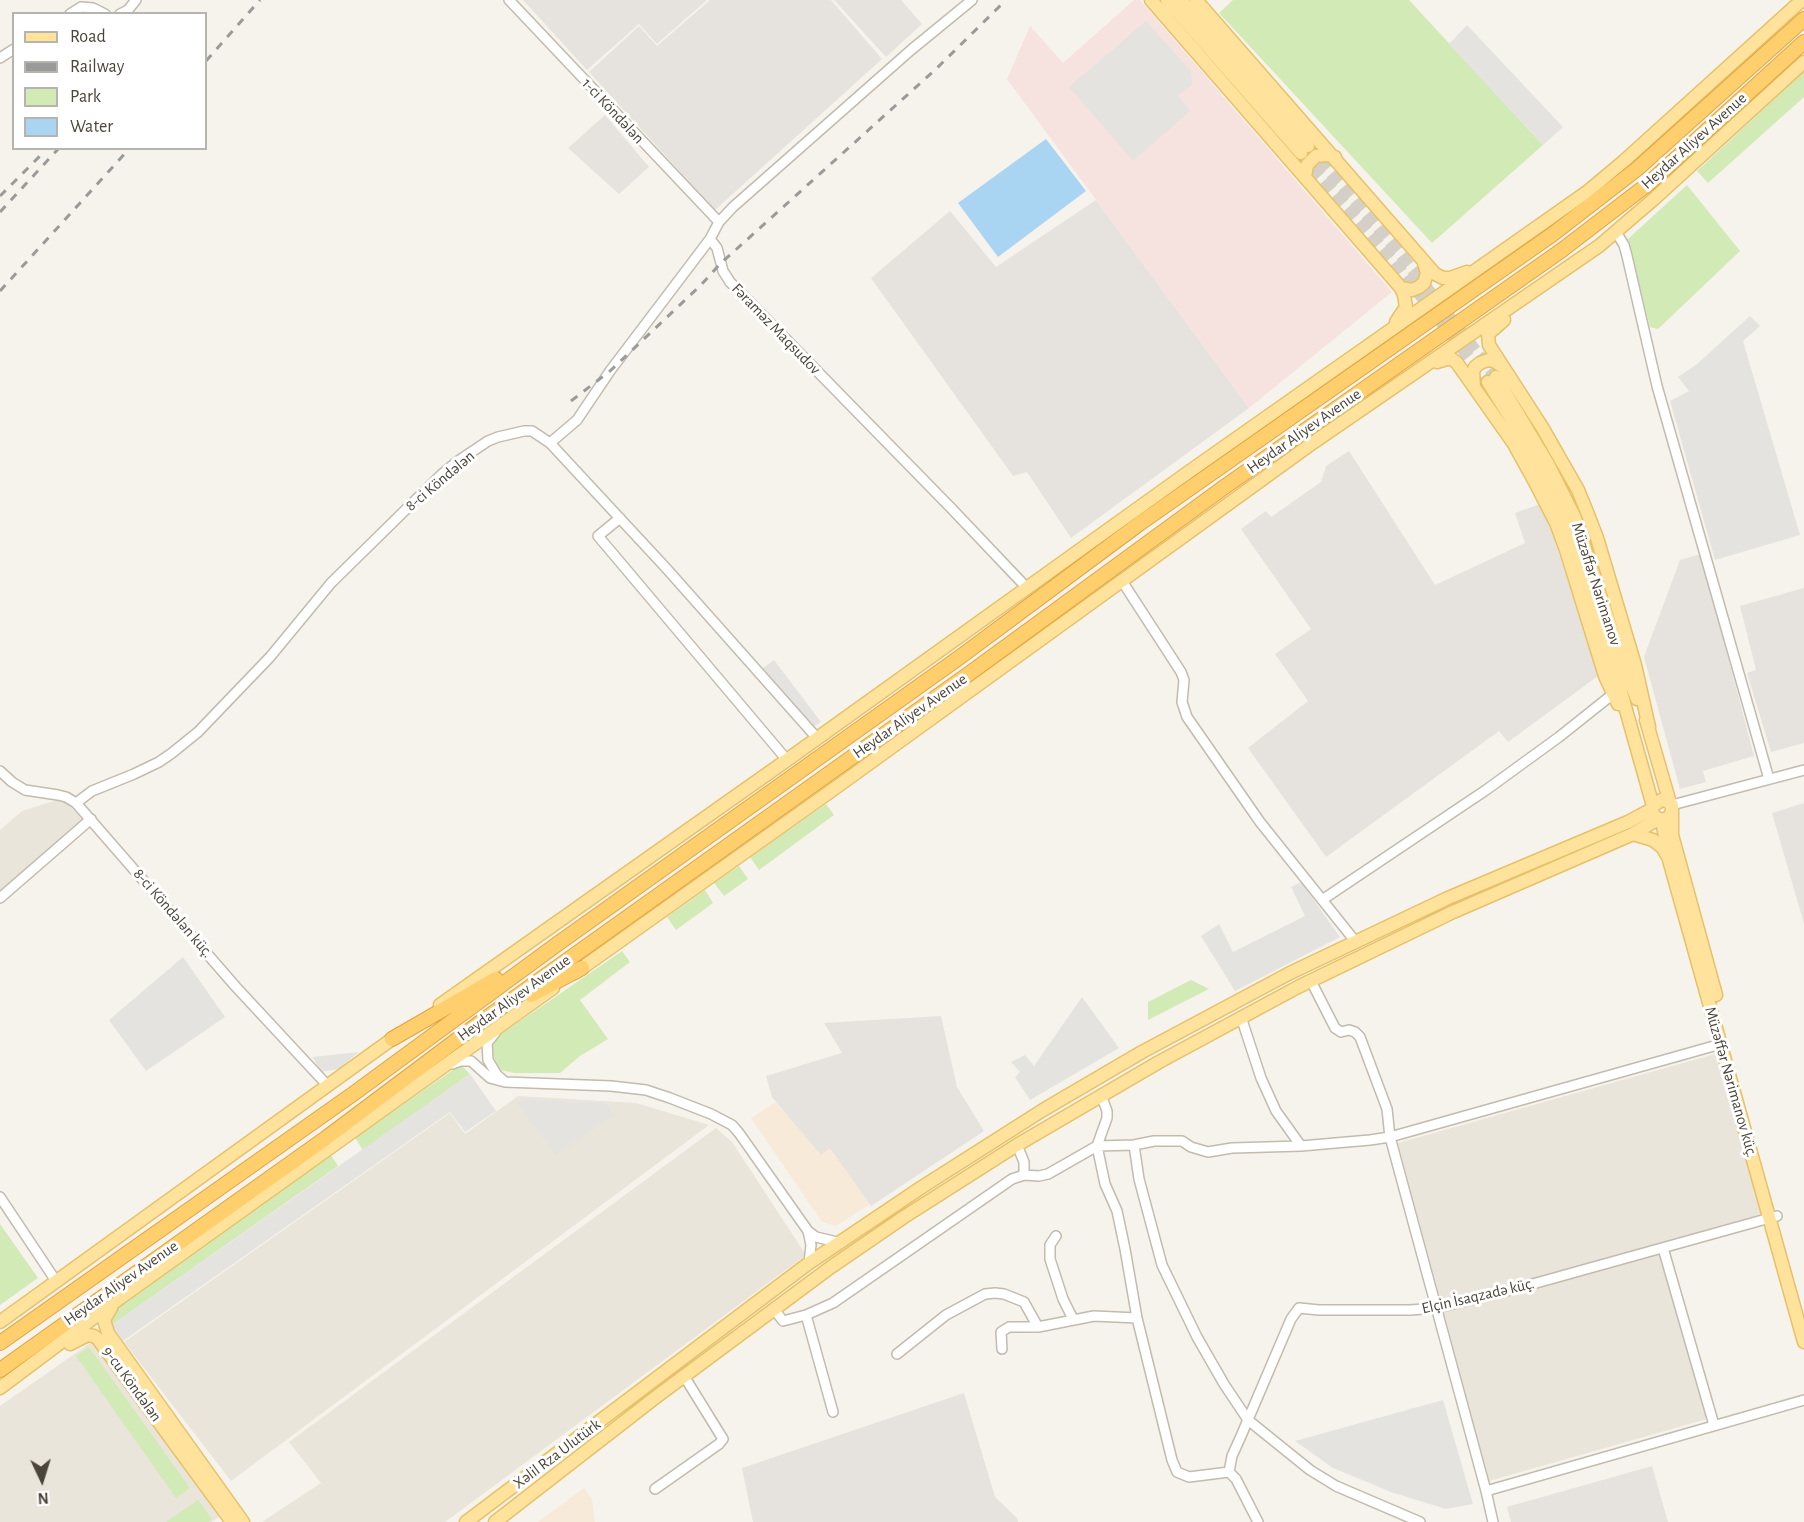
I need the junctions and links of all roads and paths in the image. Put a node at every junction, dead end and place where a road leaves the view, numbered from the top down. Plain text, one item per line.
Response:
1 (136, 0) edge
2 (509, 0) edge
3 (972, 0) edge
4 (1151, 0) edge
5 (1167, 0) edge
6 (1181, 0) edge
7 (1196, 0) edge
8 (1802, 0) edge
9 (73, 12) edge
10 (101, 12) edge
11 (124, 12) edge
12 (1804, 18) edge
13 (1804, 42) edge
14 (1804, 62) edge
15 (1335, 157) junction
16 (1305, 177) junction
17 (719, 222) junction
18 (1616, 232) junction
19 (710, 239) junction
20 (1599, 246) junction
21 (1424, 263) junction
22 (1482, 266) junction
23 (1401, 288) junction
24 (1389, 331) junction
25 (1422, 369) junction
26 (1496, 376) junction
27 (1475, 387) junction
28 (550, 443) junction
29 (620, 518) junction
30 (1122, 581) junction
31 (1028, 589) junction
32 (1613, 694) junction
33 (1631, 732) junction
34 (817, 738) junction
35 (788, 760) junction
36 (1804, 770) edge
37 (0, 771) edge
38 (1769, 780) junction
39 (76, 802) junction
40 (1671, 807) junction
41 (1656, 813) junction
42 (91, 819) junction
43 (1633, 834) junction
44 (1669, 860) junction
45 (0, 898) edge
46 (1448, 898) junction
47 (1322, 900) junction
48 (1453, 912) junction
49 (1355, 941) junction
50 (555, 945) junction
51 (582, 968) junction
52 (1311, 981) junction
53 (1241, 1017) junction
54 (482, 1021) junction
55 (501, 1026) junction
56 (392, 1039) junction
57 (1721, 1044) junction
58 (439, 1070) junction
59 (505, 1082) junction
60 (327, 1086) junction
61 (1101, 1095) junction
62 (1390, 1137) junction
63 (1017, 1145) junction
64 (1134, 1145) junction
65 (1097, 1146) junction
66 (1301, 1146) junction
67 (1024, 1175) junction
68 (0, 1197) edge
69 (896, 1205) junction
70 (904, 1217) junction
71 (1774, 1218) junction
72 (808, 1231) junction
73 (1056, 1236) dead end
74 (841, 1243) junction
75 (1663, 1248) junction
76 (810, 1263) junction
77 (56, 1281) junction
78 (120, 1299) junction
79 (1437, 1308) junction
80 (774, 1309) junction
81 (1804, 1311) edge
82 (806, 1315) junction
83 (1137, 1318) junction
84 (1073, 1319) junction
85 (0, 1322) edge
86 (1038, 1327) junction
87 (1804, 1342) edge
88 (0, 1343) edge
89 (1002, 1349) dead end
90 (897, 1354) dead end
91 (0, 1370) edge
92 (684, 1376) junction
93 (647, 1385) junction
94 (0, 1388) edge
95 (656, 1397) junction
96 (1804, 1400) edge
97 (833, 1412) dead end
98 (1248, 1420) junction
99 (1714, 1425) junction
100 (1229, 1472) junction
101 (655, 1489) dead end
102 (1486, 1491) junction
103 (232, 1522) edge
104 (243, 1522) edge
105 (466, 1522) edge
106 (495, 1522) edge
107 (1258, 1522) edge
108 (1420, 1522) edge
109 (1493, 1522) edge

1 - 11 street
2 - 17 street, 1-ci Köndələn
3 - 17 street
4 - 16 main road
5 - 6 main road
7 - 15 main road
8 - 22 main road
9 - 10 street
12 - 50 highway, Heydar Aliyev Avenue
13 - 54 highway, Heydar Aliyev Avenue
14 - 18 main road
15 - 16 main road
15 - 21 main road
16 - 23 main road
17 - 19 street
18 - 20 main road
18 - 38 street
19 - 28 street
19 - 31 street, Fəraməz Maqsudov
20 - 25 main road
20 - 26 main road
21 - 22 main road
21 - 23 main road
22 - 24 main road
23 - 24 main road
24 - 31 main road
25 - 27 main road
25 - 30 main road
26 - 27 main road
26 - 33 main road
26 - 40 main road, Müzəffər Nərimanov
27 - 32 main road
28 - 29 street, 8-ci Köndələn
28 - 39 street, 8-ci Köndələn
29 - 34 street, 8-ci Köndələn
29 - 35 street
30 - 47 street
30 - 51 main road
31 - 34 main road
32 - 33 main road
32 - 47 street
33 - 41 main road, Müzəffər Nərimanov küç.
34 - 35 main road
35 - 56 main road
36 - 38 street
37 - 39 street
38 - 40 street
39 - 42 street, 8-ci Köndələn küç.
40 - 41 main road
40 - 41 main road
40 - 71 main road, Müzəffər Nərimanov
41 - 43 main road, Xəlil Rza Ulutürk
41 - 44 main road, Müzəffər Nərimanov küç.
41 - 46 main road, Xəlil Rza Ulutürk
42 - 45 street
42 - 60 street, 8-ci Köndələn küç.
43 - 44 main road
43 - 48 main road, Xəlil Rza Ulutürk
44 - 57 main road, Müzəffər Nərimanov küç.
46 - 48 main road
46 - 49 main road, Xəlil Rza Ulutürk
47 - 49 street
48 - 52 main road, Xəlil Rza Ulutürk
49 - 69 main road, Xəlil Rza Ulutürk
50 - 56 highway
50 - 88 highway, Heydar Aliyev Avenue
51 - 54 highway
51 - 55 main road
52 - 53 main road, Xəlil Rza Ulutürk
52 - 62 street
53 - 61 main road, Xəlil Rza Ulutürk
53 - 66 street
54 - 91 highway, Heydar Aliyev Avenue
55 - 58 main road
55 - 59 street
56 - 60 main road
57 - 62 street
57 - 71 main road, Müzəffər Nərimanov küç.
58 - 59 street
58 - 78 main road
59 - 72 street
60 - 77 main road
61 - 63 main road, Xəlil Rza Ulutürk
61 - 65 street
62 - 66 street
62 - 79 street
63 - 67 street
63 - 70 main road, Xəlil Rza Ulutürk
64 - 65 street
64 - 66 street
64 - 98 street
65 - 67 street
65 - 83 street
67 - 82 street
68 - 77 street
69 - 70 main road
69 - 74 main road, Xəlil Rza Ulutürk
70 - 80 main road, Xəlil Rza Ulutürk
71 - 75 street, Elçin İsaqzadə küç.
71 - 81 main road
71 - 87 main road, Müzəffər Nərimanov küç.
72 - 74 street
72 - 76 street
73 - 84 street
74 - 76 main road, Xəlil Rza Ulutürk
75 - 79 street, Elçin İsaqzadə küç.
75 - 99 street
76 - 93 main road, Xəlil Rza Ulutürk
77 - 85 main road
78 - 94 main road
78 - 104 main road, 9-cu Köndələn
79 - 98 street, Elçin İsaqzadə küç.
79 - 102 street
80 - 82 street
80 - 92 main road, Xəlil Rza Ulutürk
82 - 97 street
83 - 84 street
83 - 100 street
84 - 86 street
86 - 89 street
86 - 90 street
92 - 95 main road, Xəlil Rza Ulutürk
92 - 101 street
93 - 95 main road
93 - 105 main road, Xəlil Rza Ulutürk
94 - 103 main road, 9-cu Köndələn
95 - 106 main road, Xəlil Rza Ulutürk
96 - 99 street
98 - 100 street, Elçin İsaqzadə küç.
98 - 108 street
99 - 102 street
100 - 107 street
102 - 109 street

